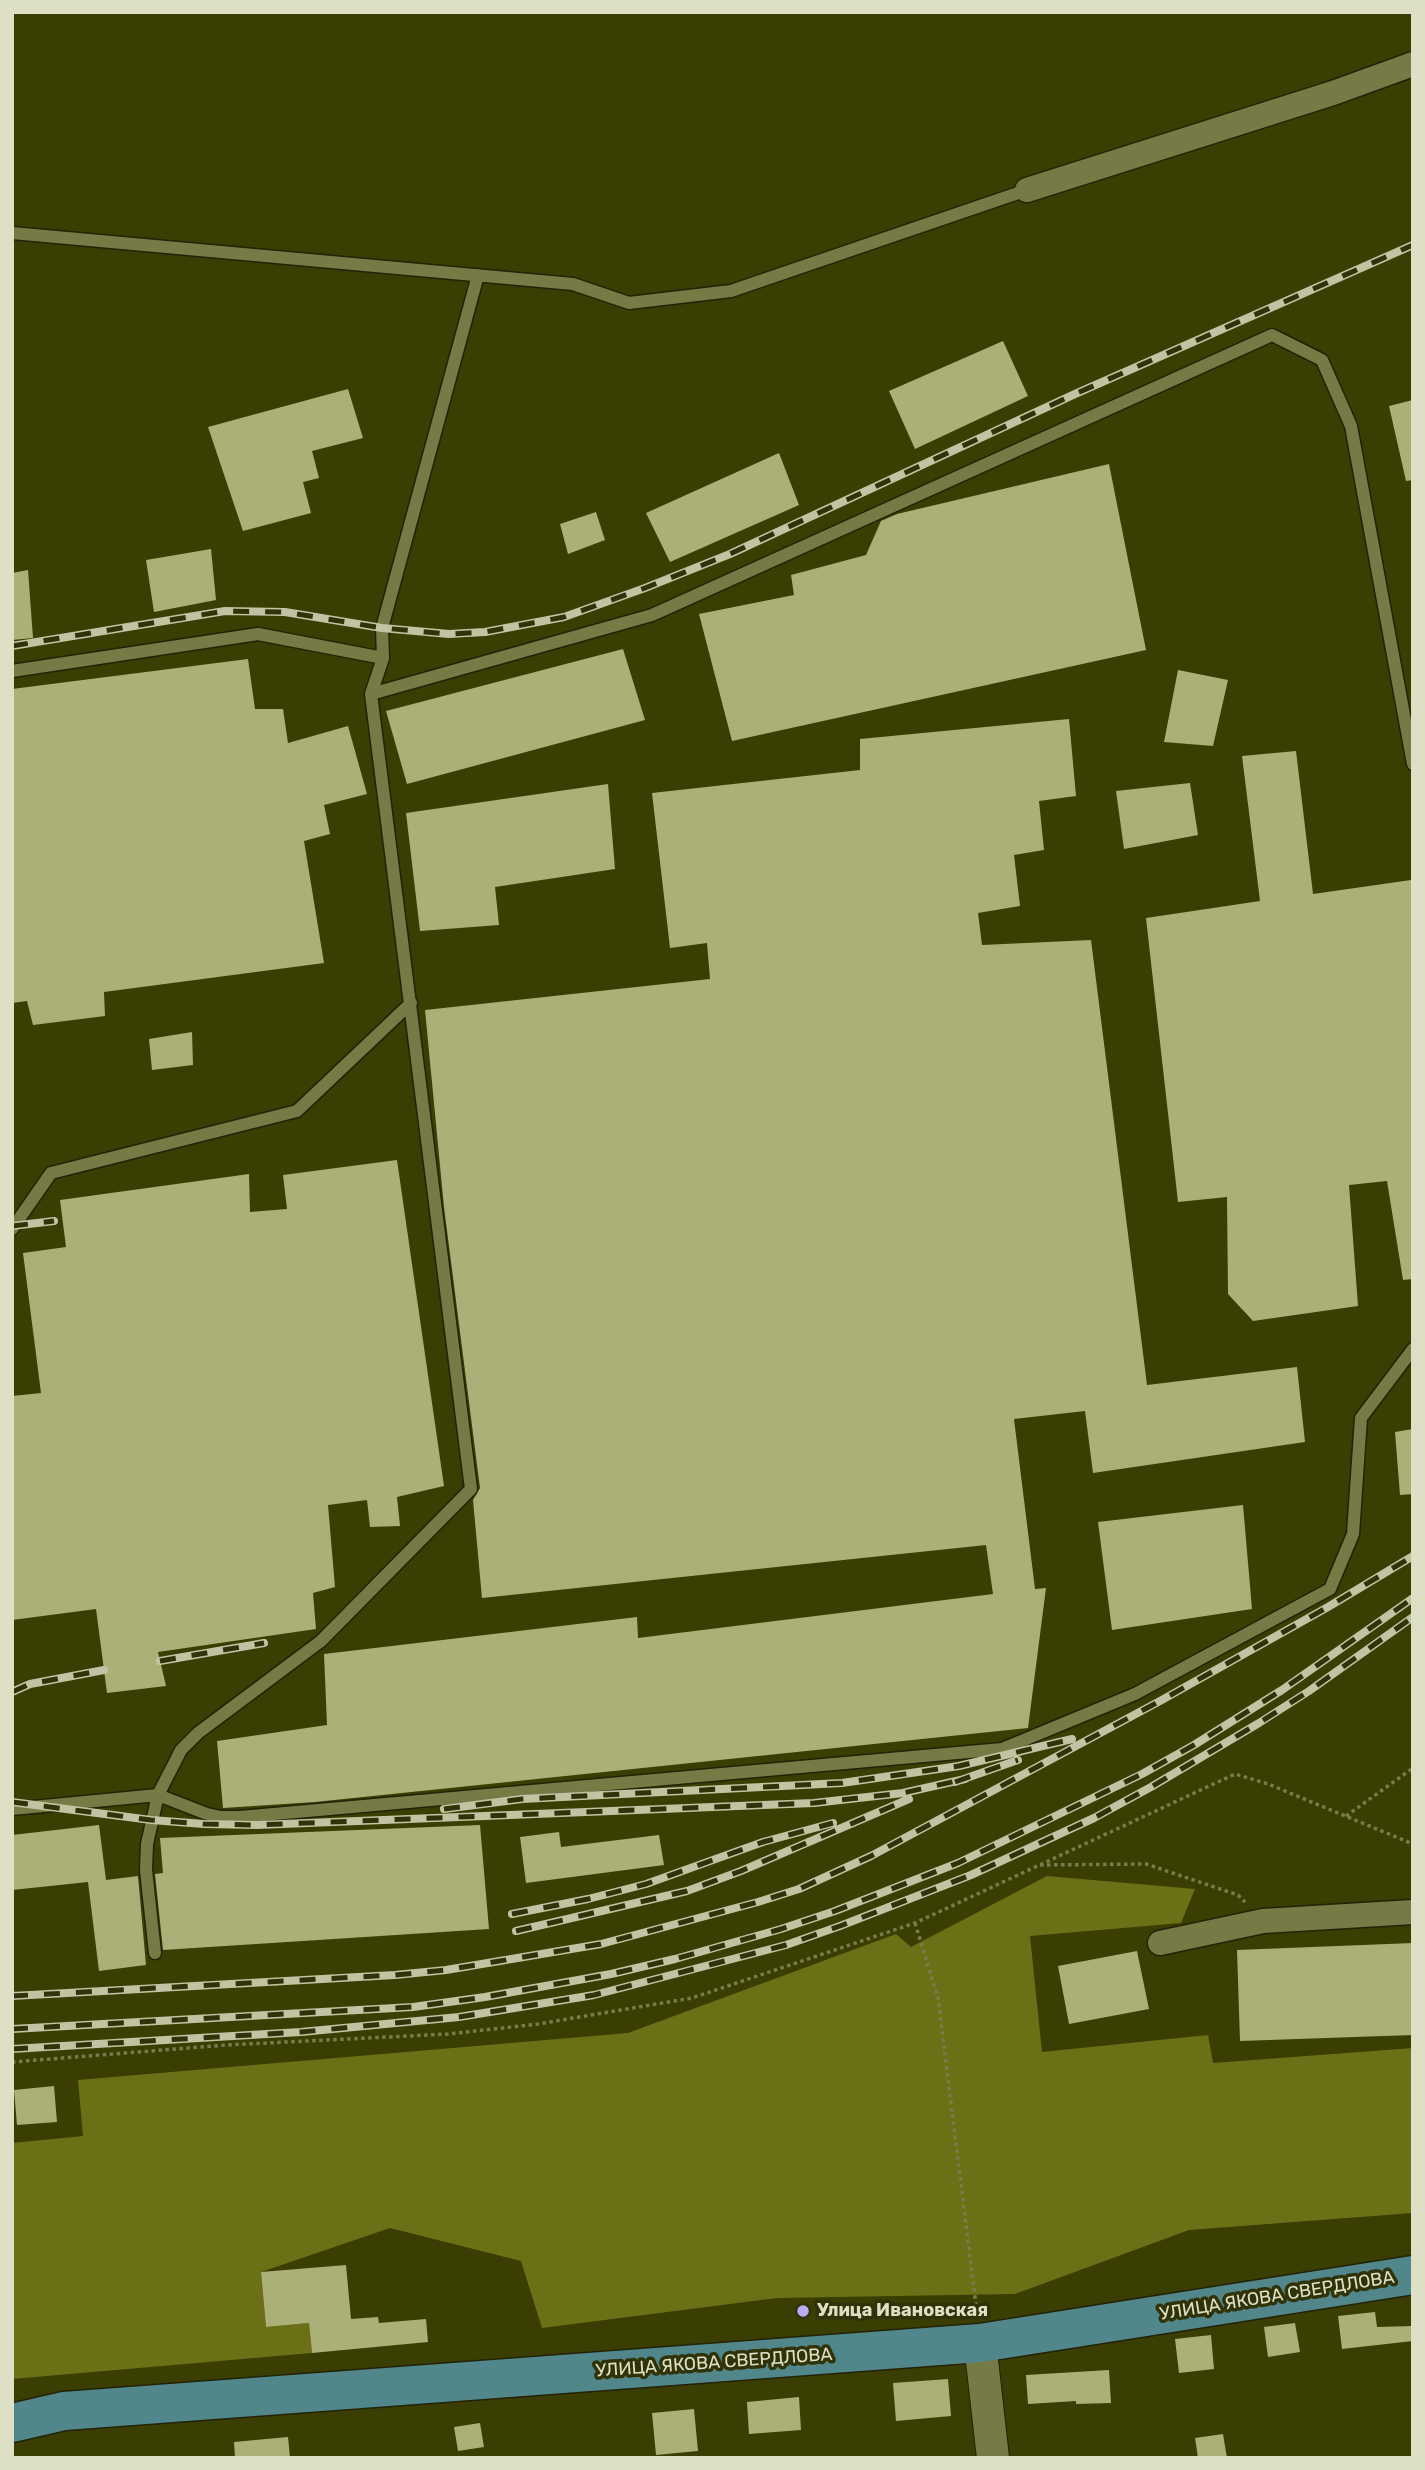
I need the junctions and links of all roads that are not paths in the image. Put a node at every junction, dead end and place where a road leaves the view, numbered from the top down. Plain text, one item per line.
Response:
1 (1413, 64) edge
2 (1027, 190) joint
3 (12, 233) edge
4 (478, 275) junction
5 (383, 659) junction
6 (12, 671) edge
7 (371, 694) junction
8 (1413, 764) edge
9 (411, 1003) junction
10 (12, 1229) edge
11 (1413, 1349) edge
12 (158, 1795) junction
13 (12, 1809) edge
14 (1413, 1912) edge
15 (1160, 1943) dead end
16 (155, 1953) dead end
17 (1413, 2274) edge
18 (979, 2343) junction
19 (12, 2423) edge
20 (993, 2458) edge

1 - 2 street
2 - 4 lane
3 - 4 lane
4 - 5 lane
5 - 6 lane
5 - 7 lane
7 - 8 lane
7 - 9 lane
9 - 10 lane
9 - 12 lane
11 - 12 lane
12 - 13 lane
12 - 16 lane
14 - 15 street
17 - 18 main road, УЛИЦА ЯКОВА СВЕРДЛОВА
18 - 19 main road, УЛИЦА ЯКОВА СВЕРДЛОВА
18 - 20 street

